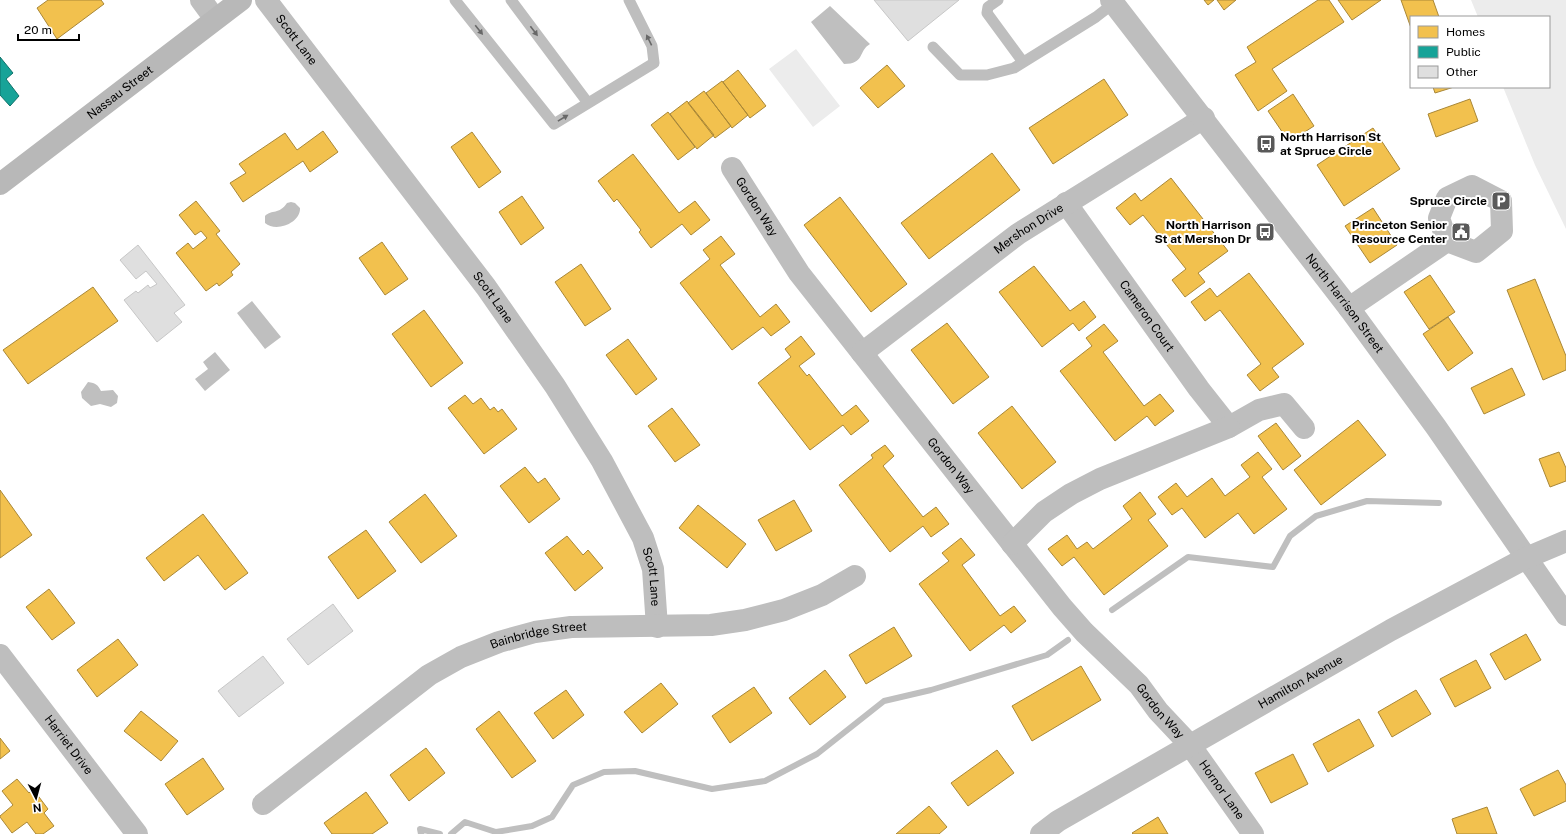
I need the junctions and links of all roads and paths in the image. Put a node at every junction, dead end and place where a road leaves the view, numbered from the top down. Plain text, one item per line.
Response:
1 (200, 0) edge
2 (241, 0) edge
3 (266, 0) edge
4 (455, 0) edge
5 (511, 0) edge
6 (629, 0) edge
7 (998, 0) edge
8 (1113, 2) edge
9 (215, 20) junction
10 (933, 47) dead end
11 (1023, 62) junction
12 (588, 103) junction
13 (1204, 118) junction
14 (732, 168) dead end
15 (0, 184) edge
16 (1066, 203) junction
17 (1447, 241) dead end
18 (1349, 308) junction
19 (862, 353) junction
20 (1229, 427) junction
21 (1304, 428) dead end
22 (1566, 541) edge
23 (1012, 544) junction
24 (1526, 558) junction
25 (855, 576) dead end
26 (1566, 615) edge
27 (658, 627) junction
28 (0, 655) edge
29 (1190, 746) junction
30 (263, 804) dead end
31 (137, 834) edge
32 (1041, 834) edge
33 (1253, 834) edge

1 - 9 street
2 - 9 main road, Nassau Street
3 - 27 street, Scott Lane
4 -> 12 lane
5 -> 12 lane
12 -> 6 lane
7 - 11 lane
8 - 11 lane
8 - 13 street, North Harrison Street
9 - 15 main road, Nassau Street
10 - 11 lane
13 - 16 street, Mershon Drive
13 - 18 street, North Harrison Street
14 - 19 street, Gordon Way
16 - 19 street, Mershon Drive
16 - 20 street, Cameron Court
17 - 18 street
18 - 24 street, North Harrison Street
19 - 23 street, Gordon Way
20 - 21 street
20 - 23 street
22 - 24 street, Hamilton Avenue
23 - 29 street, Gordon Way
24 - 26 street, North Harrison Street
24 - 29 street, Hamilton Avenue
25 - 27 street, Bainbridge Street
27 - 30 street, Bainbridge Street
28 - 31 street, Harriet Drive
29 - 32 street, Hamilton Avenue
29 - 33 street, Hornor Lane

